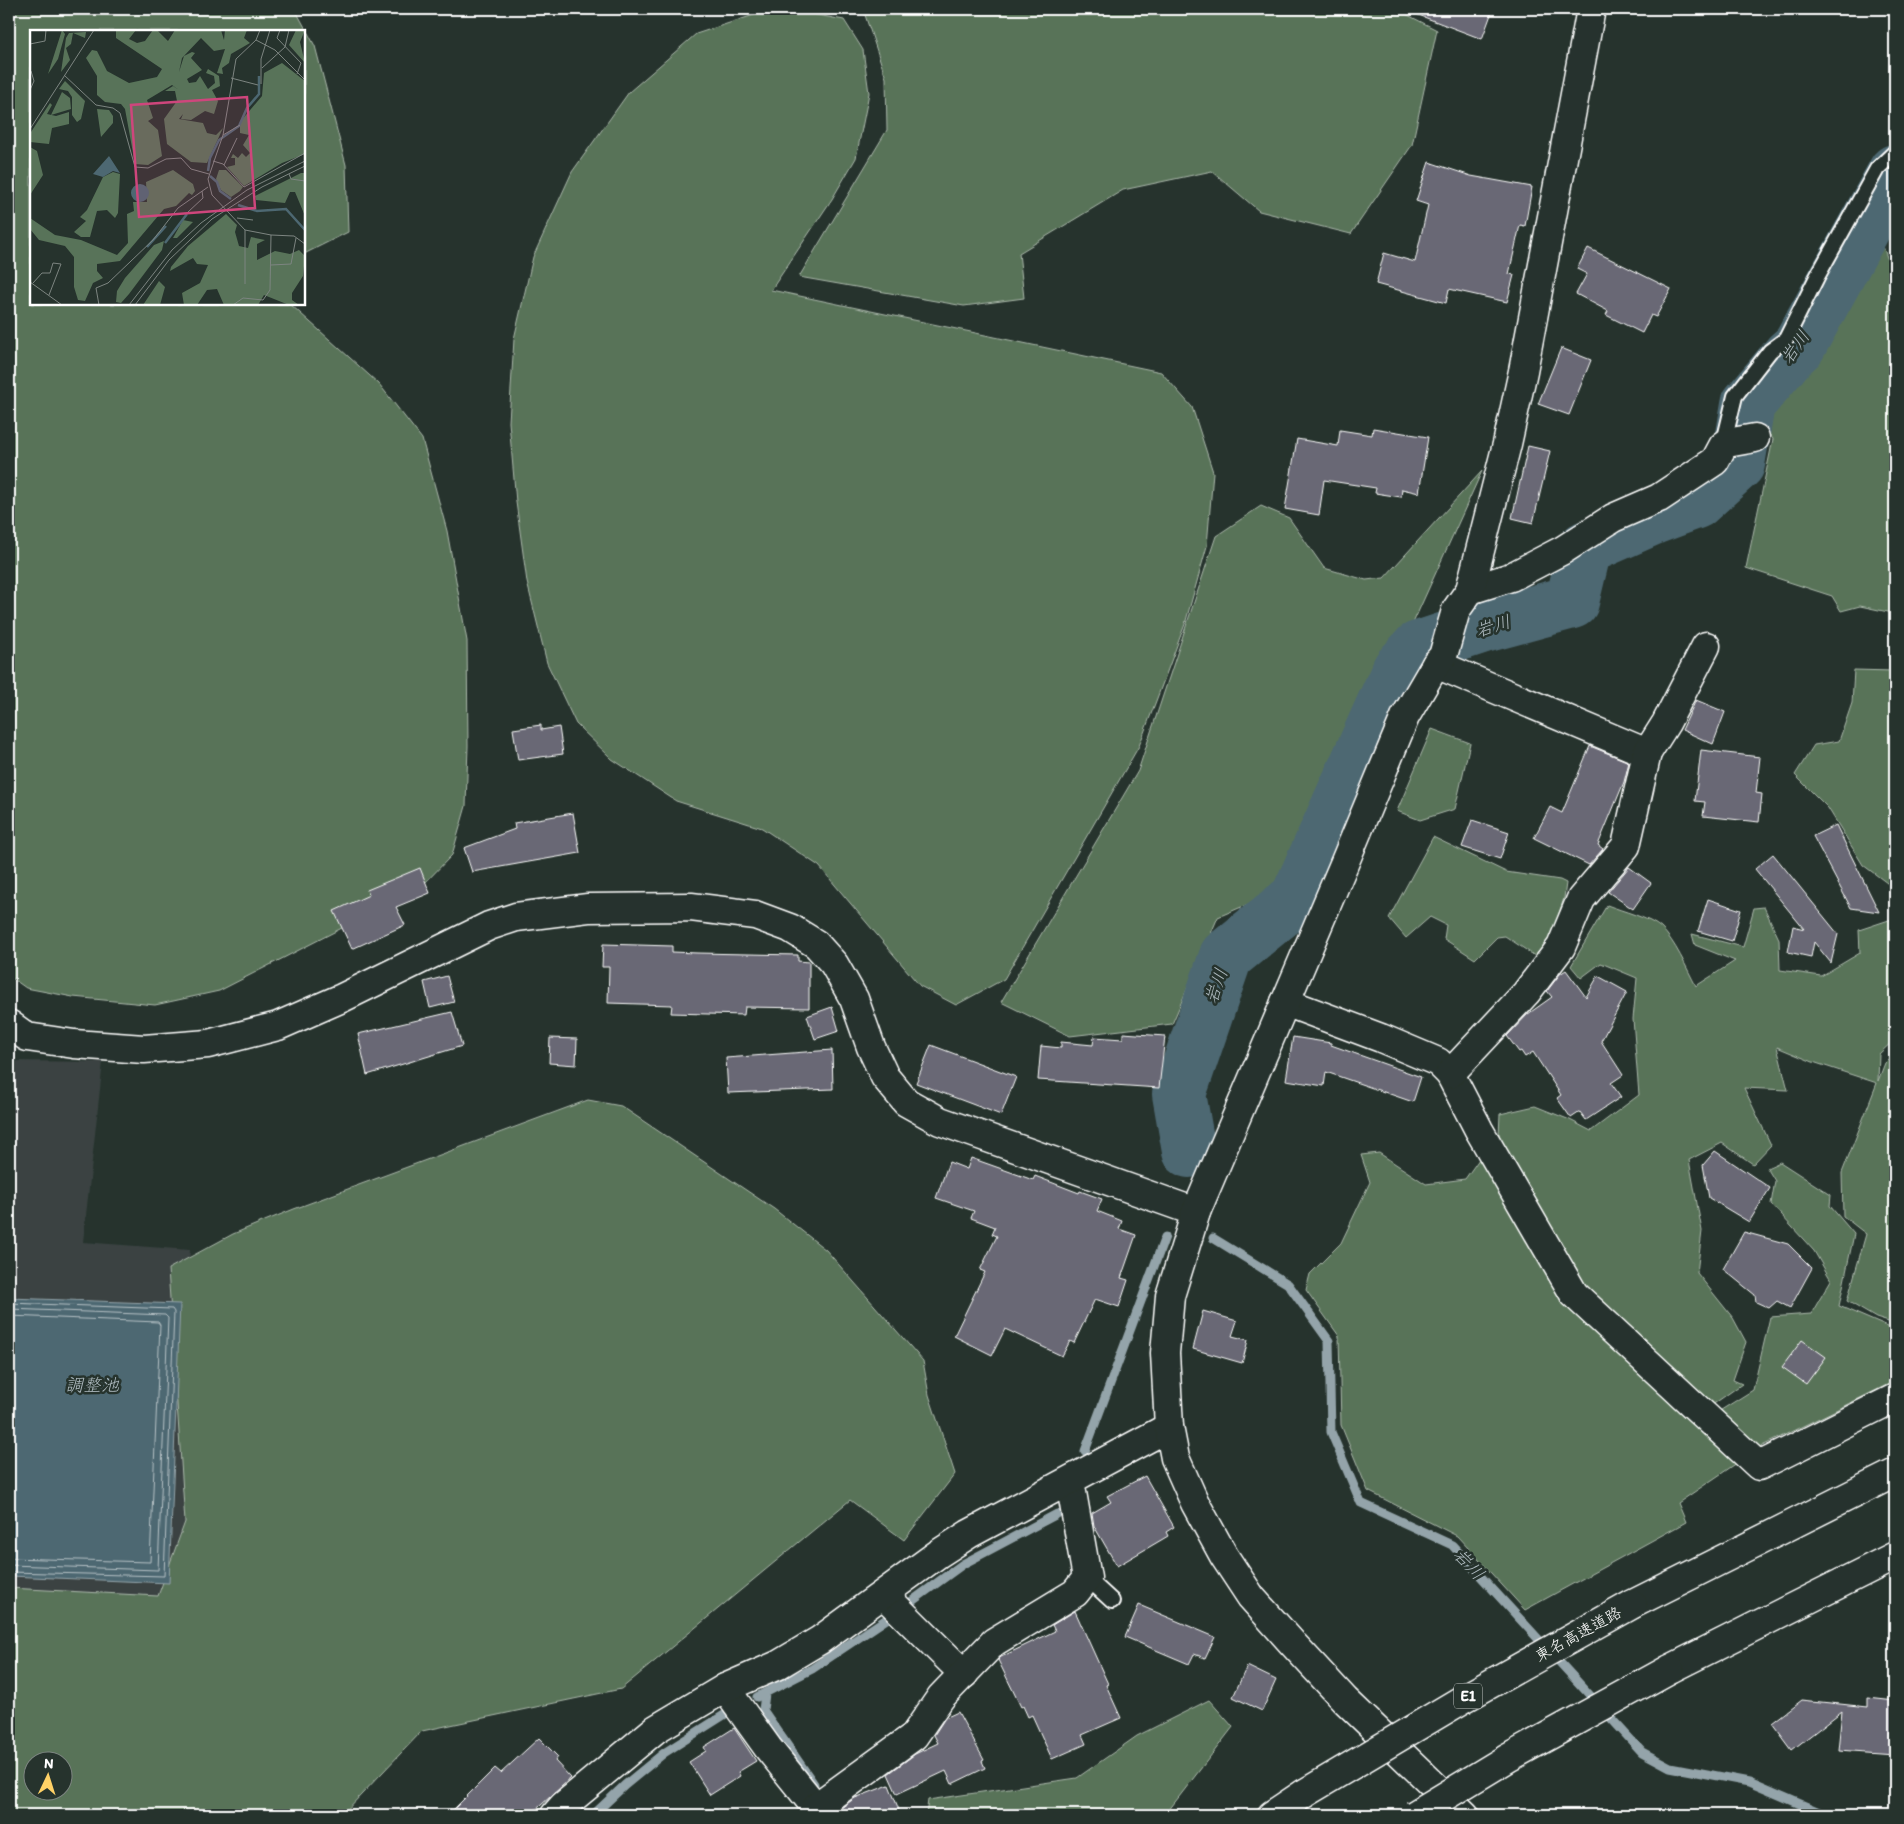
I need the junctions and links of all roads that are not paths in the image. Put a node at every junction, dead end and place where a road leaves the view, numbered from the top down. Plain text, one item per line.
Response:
1 (1590, 9) edge
2 (1895, 152) edge
3 (1756, 438) dead end
4 (1725, 444) junction
5 (1463, 600) junction
6 (1706, 646) dead end
7 (1440, 660) junction
8 (1647, 753) junction
9 (1285, 1002) junction
10 (15, 1032) edge
11 (1450, 1074) junction
12 (1196, 1212) junction
13 (1895, 1398) edge
14 (1169, 1427) junction
15 (1895, 1473) edge
16 (1070, 1481) junction
17 (1895, 1556) edge
18 (1087, 1578) junction
19 (884, 1595) junction
20 (1112, 1601) dead end
21 (964, 1674) junction
22 (725, 1688) junction
23 (819, 1811) edge
24 (556, 1815) edge
25 (1272, 1815) edge
26 (1414, 1815) edge
27 (1465, 1815) edge

1 - 5 main road
2 - 4 lane
3 - 4 main road
4 - 5 main road
5 - 7 main road
6 - 8 main road
7 - 8 main road
7 - 9 main road
8 - 11 main road
9 - 11 main road
9 - 12 main road
10 - 12 main road
11 - 13 main road
12 - 14 main road
14 - 16 main road
14 - 27 main road
15 - 25 main road, 東名高速道路 / E1, bridge
16 - 18 main road
16 - 19 main road
17 - 26 main road, bridge
18 - 20 lane
18 - 21 main road
19 - 21 main road
19 - 22 main road
21 - 23 main road
22 - 23 main road
22 - 24 main road

